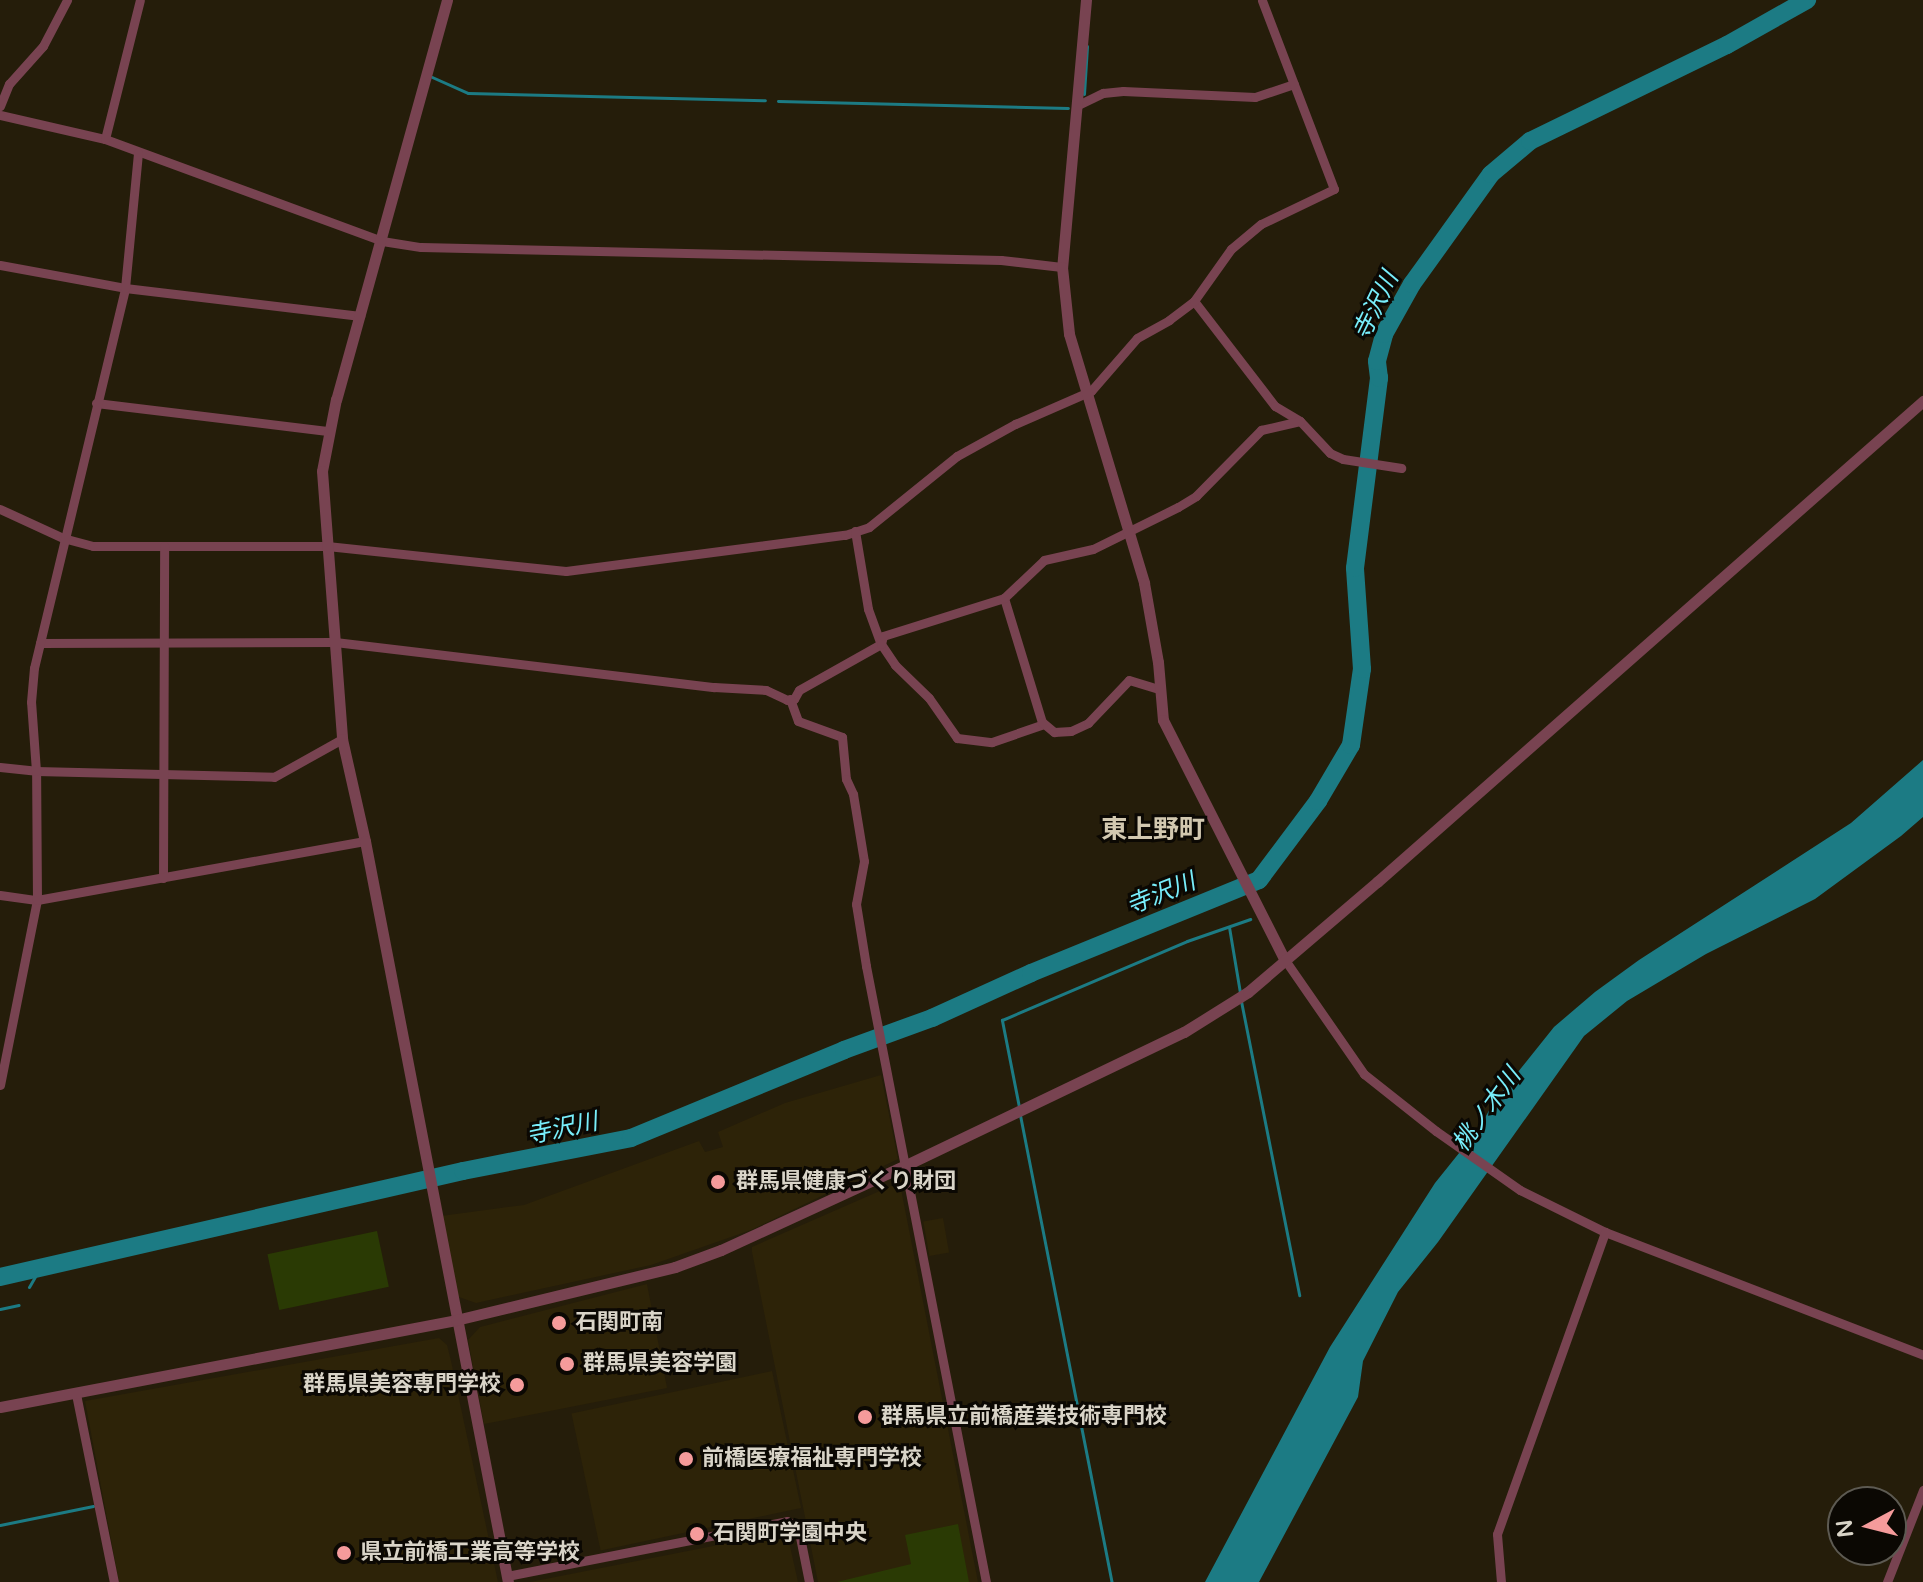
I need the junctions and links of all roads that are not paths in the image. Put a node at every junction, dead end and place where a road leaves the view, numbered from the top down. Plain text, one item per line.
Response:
1 (67, 0) edge
2 (140, 0) edge
3 (447, 0) edge
4 (1086, 0) edge
5 (1262, 0) edge
6 (1294, 84) junction
7 (0, 106) edge
8 (1076, 106) junction
9 (0, 115) edge
10 (105, 139) junction
11 (138, 153) junction
12 (382, 241) junction
13 (0, 265) edge
14 (1062, 267) junction
15 (125, 288) junction
16 (1194, 301) junction
17 (360, 316) junction
18 (1086, 395) junction
19 (1923, 401) edge
20 (96, 403) junction
21 (1300, 421) junction
22 (329, 431) junction
23 (1396, 467) dead end
24 (0, 509) edge
25 (1128, 530) junction
26 (855, 531) junction
27 (63, 538) junction
28 (164, 546) junction
29 (327, 546) junction
30 (1004, 598) junction
31 (164, 642) junction
32 (335, 642) junction
33 (40, 643) junction
34 (881, 644) junction
35 (1158, 689) junction
36 (790, 699) junction
37 (1044, 724) junction
38 (342, 739) junction
39 (0, 767) edge
40 (36, 771) junction
41 (163, 775) junction
42 (365, 841) junction
43 (163, 878) junction
44 (0, 895) edge
45 (37, 900) junction
46 (1285, 960) junction
47 (0, 1085) edge
48 (904, 1166) junction
49 (1605, 1232) junction
50 (456, 1320) junction
51 (1923, 1355) edge
52 (76, 1394) junction
53 (0, 1407) edge
54 (1923, 1490) edge
55 (507, 1579) edge
56 (114, 1582) edge
57 (809, 1582) edge
58 (986, 1582) edge
59 (1501, 1582) edge
60 (1887, 1582) edge

1 - 7 street
2 - 10 street
3 - 12 street
4 - 8 street
5 - 6 street
6 - 8 street
6 - 16 street
8 - 14 street
9 - 10 street
10 - 11 street
11 - 12 street
11 - 15 street
12 - 14 street
12 - 17 street
13 - 15 street
14 - 18 street
15 - 17 street
15 - 20 street
16 - 18 street
16 - 21 street
17 - 22 street
18 - 25 street
18 - 26 street
19 - 46 street
20 - 22 street
20 - 27 street
21 - 23 street
21 - 25 street
22 - 29 street
24 - 27 street
25 - 30 street
25 - 35 street
26 - 29 street
26 - 34 street
27 - 28 street
27 - 33 street
28 - 29 street
28 - 31 street
29 - 32 street
30 - 34 street
30 - 37 street
31 - 32 street
31 - 33 street
31 - 41 street
32 - 36 street
32 - 38 street
33 - 40 street
34 - 36 street
34 - 37 street
35 - 37 street
35 - 46 street
36 - 48 street
38 - 41 street
38 - 42 street
39 - 40 street
40 - 41 street
40 - 45 street
41 - 43 street
42 - 43 street
42 - 50 street
43 - 45 street
44 - 45 street
45 - 47 street
46 - 48 street
46 - 49 street
48 - 50 street
48 - 58 street
49 - 51 street
49 - 59 street
50 - 52 street
50 - 55 street
52 - 53 street
52 - 56 street
54 - 60 street
55 - 57 street

